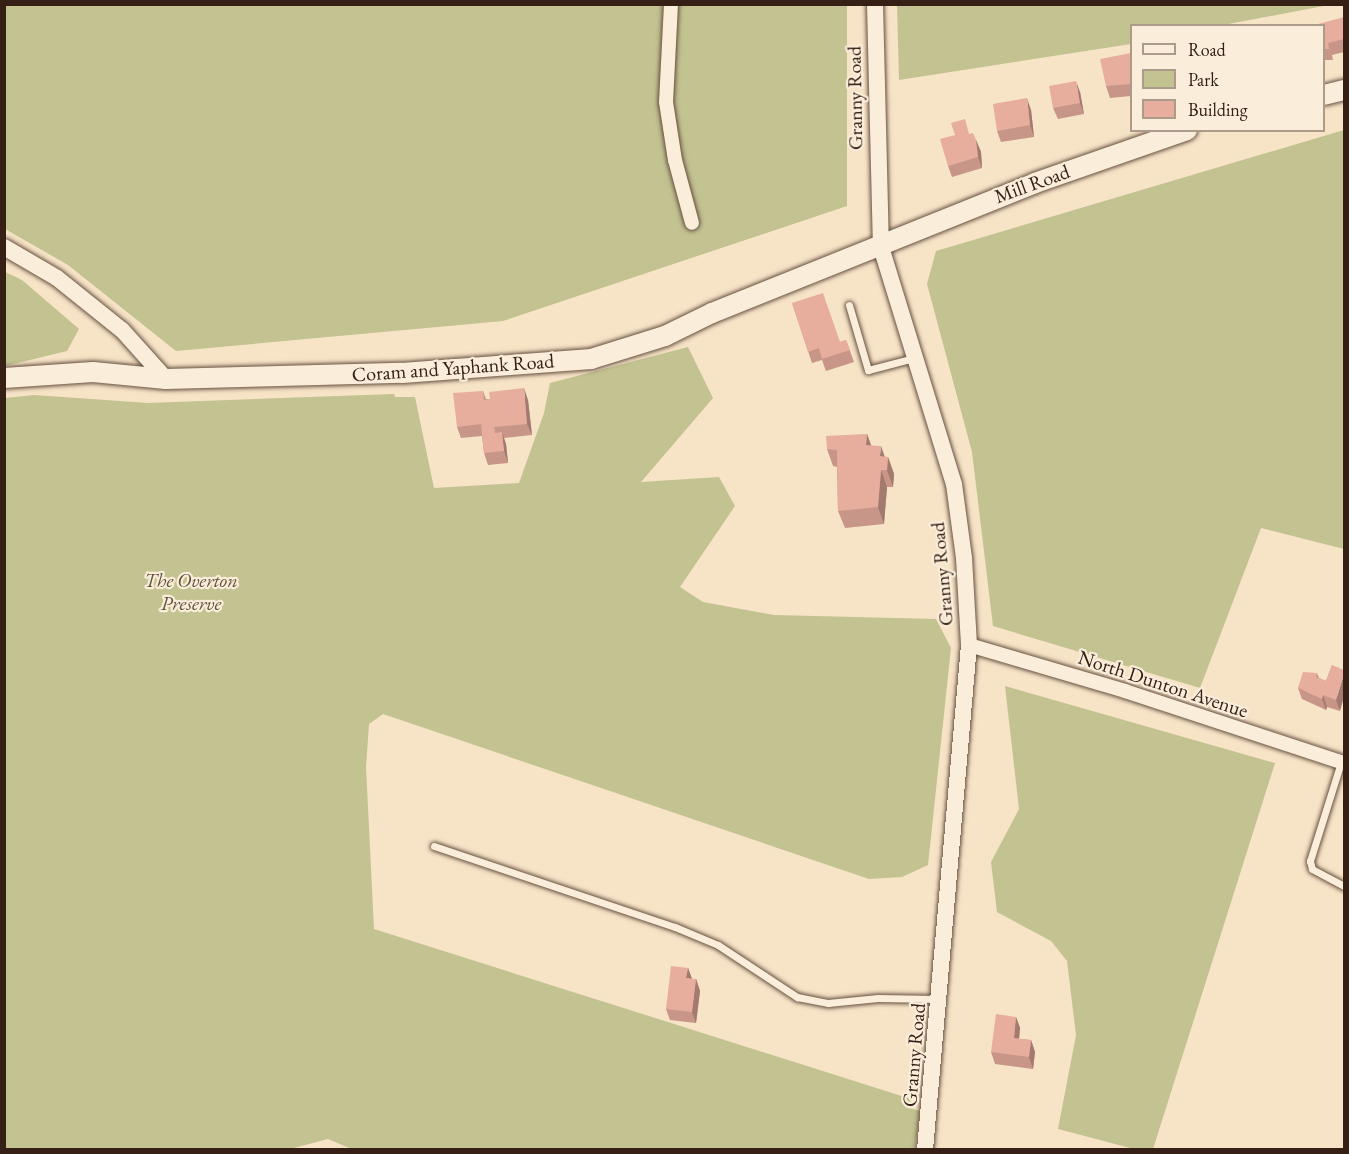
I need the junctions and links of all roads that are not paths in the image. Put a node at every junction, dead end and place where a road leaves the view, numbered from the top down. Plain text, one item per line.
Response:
1 (671, 4) edge
2 (875, 4) edge
3 (1344, 90) edge
4 (1325, 95) edge
5 (1181, 132) edge
6 (692, 223) dead end
7 (4, 247) edge
8 (881, 247) junction
9 (849, 305) dead end
10 (914, 358) junction
11 (4, 378) edge
12 (166, 379) junction
13 (969, 645) junction
14 (1343, 763) edge
15 (434, 846) dead end
16 (1344, 886) edge
17 (940, 999) junction
18 (925, 1149) edge

1 - 6 street
2 - 8 street, Granny Road
3 - 4 main road
5 - 8 main road, Mill Road
7 - 12 street
8 - 10 street, Granny Road
8 - 12 main road, Coram and Yaphank Road
9 - 10 lane
10 - 13 street, Granny Road
11 - 12 main road, Coram and Yaphank Road
13 - 14 street, North Dunton Avenue
13 - 17 street, Granny Road
14 - 16 lane
15 - 17 lane
17 - 18 street, Granny Road

